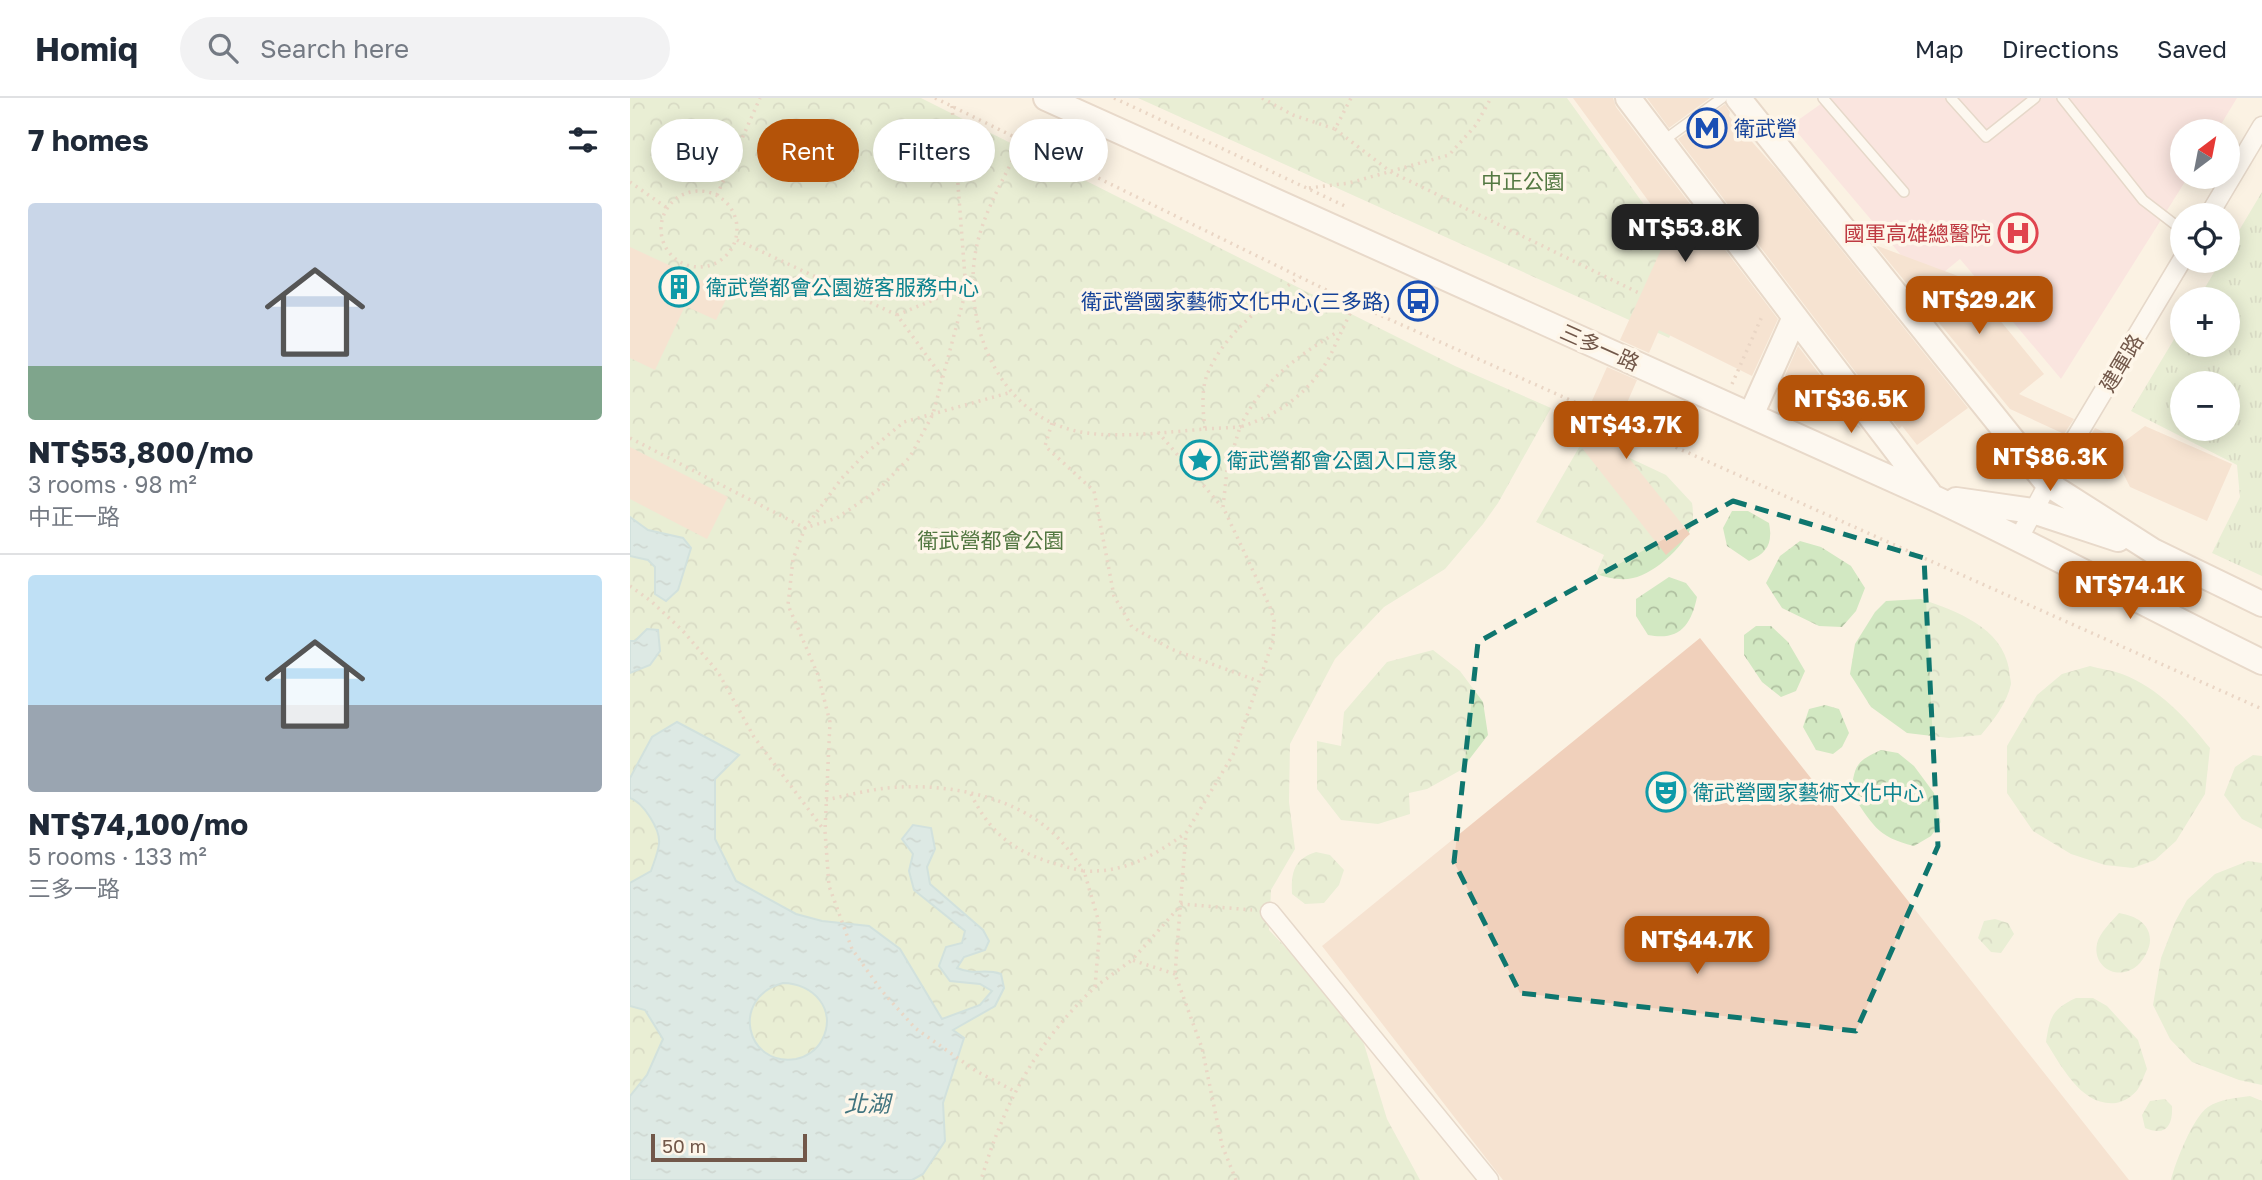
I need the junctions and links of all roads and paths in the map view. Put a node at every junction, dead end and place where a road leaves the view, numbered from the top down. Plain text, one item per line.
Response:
1 (760, 98) edge
2 (935, 98) edge
3 (1046, 98) edge
4 (1262, 98) edge
5 (1351, 98) edge
6 (1491, 98) edge
7 (1628, 98) edge
8 (1721, 98) edge
9 (1738, 98) edge
10 (1823, 98) edge
11 (1951, 98) edge
12 (2035, 98) edge
13 (2062, 98) edge
14 (952, 106) junction
15 (1335, 130) junction
16 (2261, 131) edge
17 (1009, 135) edge
18 (1662, 142) junction
19 (1009, 170) edge
20 (1391, 172) junction
21 (630, 182) edge
22 (1104, 182) edge
23 (1308, 188) dead end
24 (1904, 192) dead end
25 (717, 195) junction
26 (2216, 203) edge
27 (667, 208) junction
28 (2170, 221) edge
29 (737, 240) junction
30 (2174, 273) edge
31 (1299, 277) junction
32 (960, 289) dead end
33 (1641, 294) dead end
34 (1355, 304) junction
35 (1767, 306) dead end
36 (897, 314) junction
37 (1795, 317) junction
38 (1340, 331) junction
39 (943, 379) junction
40 (1731, 385) dead end
41 (1012, 392) junction
42 (933, 414) junction
43 (1751, 415) junction
44 (1052, 423) junction
45 (1240, 427) junction
46 (1205, 429) junction
47 (1158, 432) junction
48 (630, 438) edge
49 (2048, 484) junction
50 (1931, 496) junction
51 (1223, 508) junction
52 (2034, 511) junction
53 (805, 528) junction
54 (2019, 538) junction
55 (2153, 551) junction
56 (630, 586) edge
57 (2262, 604) edge
58 (2262, 662) edge
59 (1258, 681) junction
60 (2262, 709) edge
61 (971, 794) junction
62 (825, 800) junction
63 (825, 831) junction
64 (1186, 833) junction
65 (1084, 871) junction
66 (1182, 904) junction
67 (1270, 912) joint
68 (1132, 960) junction
69 (1175, 974) junction
70 (1095, 987) junction
71 (1016, 1092) junction
72 (981, 1180) edge
73 (1236, 1180) edge
74 (1489, 1180) edge

1 - 25 path
2 - 14 path
3 - 43 street, 三多一路
4 - 15 path
5 - 15 path
6 - 20 path
7 - 18 street
8 - 18 lane
9 - 49 street
10 - 24 lane
11 - 12 lane
13 - 28 lane
14 - 17 path
14 - 39 path
15 - 20 path
16 - 26 street
18 - 37 street
19 - 41 path
20 - 23 path
20 - 33 path
21 - 27 path
22 - 31 path
25 - 27 path
25 - 29 path
27 - 29 path
29 - 36 path
30 - 49 street, 建軍路
31 - 34 path
31 - 46 path
32 - 36 path
34 - 38 path
34 - 60 path
35 - 40 path
36 - 39 path
37 - 43 street
37 - 50 street
38 - 45 path
38 - 45 path
39 - 42 path
41 - 42 path
41 - 44 path
42 - 53 path
42 - 53 path
43 - 50 street, 三多一路
44 - 47 path
44 - 59 path
45 - 46 path
45 - 51 path
46 - 47 path
47 - 51 path
48 - 53 path
49 - 52 street, 建軍路
49 - 55 street
50 - 52 street
50 - 54 street, 三多一路
51 - 59 path
52 - 54 street, 建軍路
52 - 55 street
53 - 62 path
54 - 58 street, 三多一路
55 - 57 street
56 - 63 path
59 - 64 path
61 - 62 path
61 - 65 path
61 - 65 path
62 - 63 path
63 - 71 path
64 - 65 path
64 - 66 path
65 - 70 path
66 - 67 path
66 - 68 path
66 - 69 path
67 - 74 street
68 - 69 path
68 - 70 path
69 - 73 path
70 - 71 path
71 - 72 path

